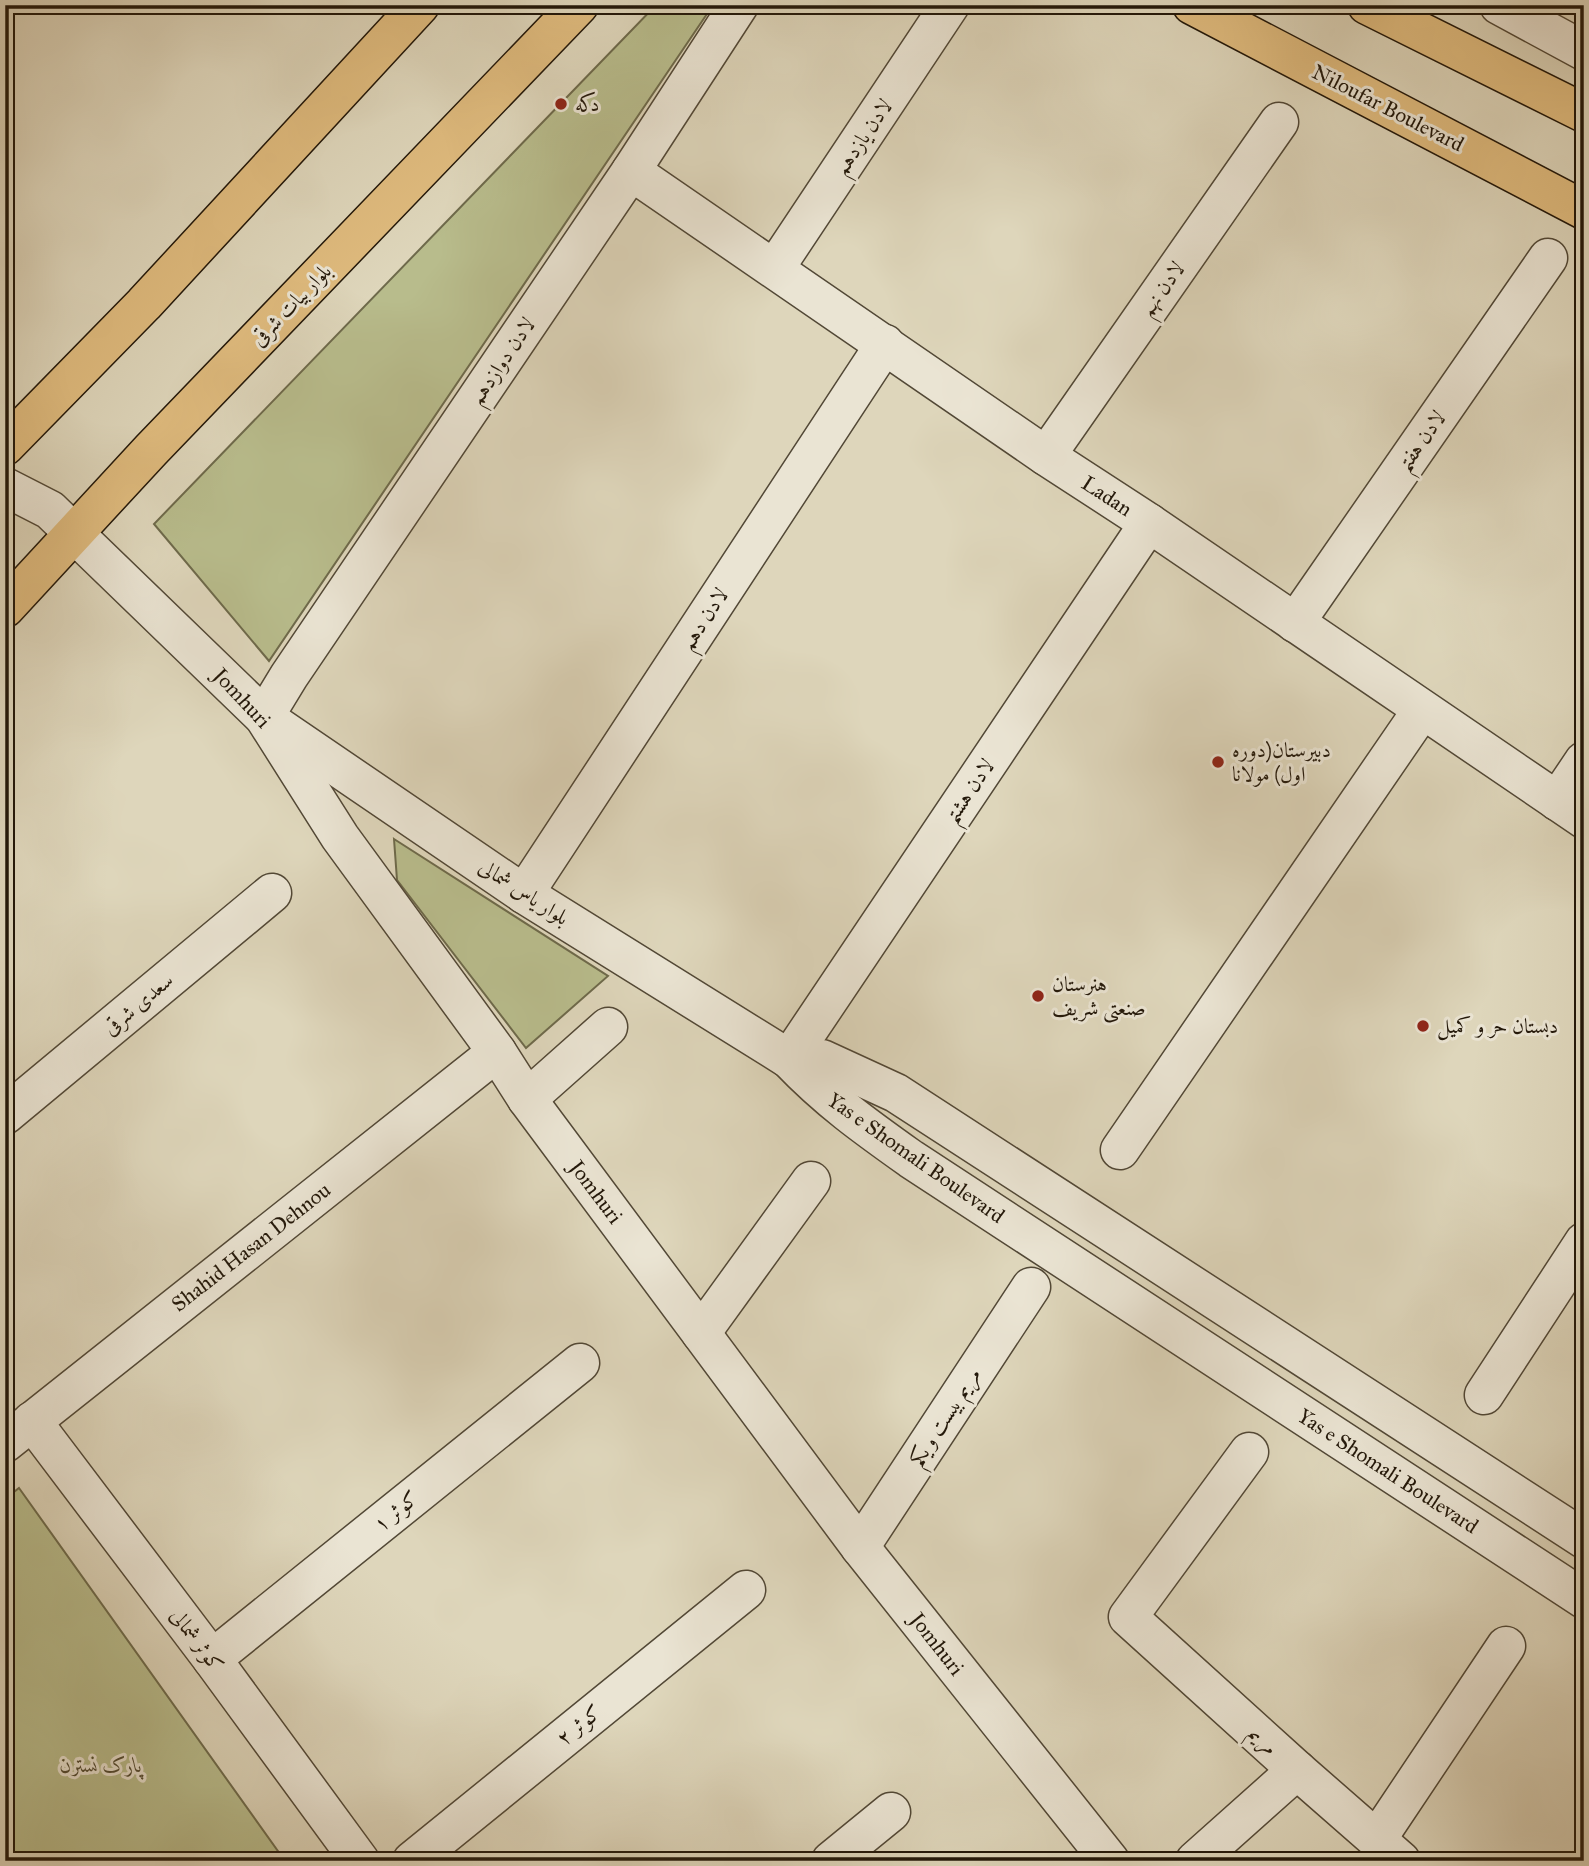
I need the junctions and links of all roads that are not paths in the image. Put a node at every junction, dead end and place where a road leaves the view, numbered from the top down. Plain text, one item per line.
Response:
1 (420, 5) edge
2 (579, 5) edge
3 (739, 5) edge
4 (950, 5) edge
5 (1192, 5) edge
6 (1367, 5) edge
7 (1499, 5) edge
8 (1584, 51) edge
9 (1584, 113) edge
10 (1279, 122) dead end
11 (631, 171) junction
12 (1584, 210) edge
13 (1548, 258) dead end
14 (775, 268) junction
15 (885, 344) junction
16 (5, 446) edge
17 (1046, 456) junction
18 (5, 487) edge
19 (1149, 523) junction
20 (74, 534) junction
21 (5, 608) edge
22 (1295, 623) junction
23 (1422, 709) junction
24 (264, 716) junction
25 (1584, 761) edge
26 (1570, 810) edge
27 (272, 893) dead end
28 (524, 894) junction
29 (608, 1027) dead end
30 (497, 1052) junction
31 (789, 1059) junction
32 (527, 1099) junction
33 (5, 1115) edge
34 (1120, 1150) dead end
35 (811, 1181) dead end
36 (1584, 1242) edge
37 (1031, 1287) dead end
38 (701, 1333) junction
39 (580, 1363) dead end
40 (1485, 1395) dead end
41 (19, 1432) edge
42 (1249, 1452) dead end
43 (1584, 1539) edge
44 (860, 1547) junction
45 (746, 1590) dead end
46 (1584, 1599) edge
47 (1506, 1646) dead end
48 (212, 1659) junction
49 (1297, 1770) junction
50 (891, 1812) dead end
51 (1389, 1850) edge
52 (360, 1861) edge
53 (412, 1861) edge
54 (831, 1861) edge
55 (1110, 1861) edge
56 (1195, 1861) edge

1 - 16 main road
2 - 20 main road, بلوار بیات شرقی
3 - 11 street, لادن دوازدهم
4 - 14 street, لادن یازدهم
5 - 12 main road, Niloufar Boulevard
6 - 9 main road
7 - 8 street
10 - 17 street, لادن نهم
11 - 14 street, Ladan
11 - 24 street, لادن دوازدهم
13 - 22 street, لادن هفتم
14 - 15 street, Ladan
15 - 17 street, Ladan
15 - 28 street, لادن دهم
17 - 19 street, Ladan
18 - 20 street, Jomhuri
19 - 22 street, Ladan
19 - 31 street, لادن هشتم
20 - 21 main road, بلوار بیات شرقی
20 - 24 street, Jomhuri
22 - 23 street, Ladan
23 - 26 street, Ladan
23 - 34 street
24 - 28 street, بلوار یاس شمالی
24 - 30 street, Jomhuri
25 - 26 street
27 - 33 street, سعدی شرقی
28 - 31 street, بلوار یاس شمالی
29 - 32 street
30 - 32 street, Jomhuri
30 - 41 street, Shahid Hasan Dehnou
31 - 43 street, Yas e Shomali Boulevard
31 - 46 street, Yas e Shomali Boulevard
32 - 38 street, Jomhuri
35 - 38 street
36 - 40 street
37 - 44 street, مریم بیست و یکم
38 - 44 street, Jomhuri
39 - 48 street, کوثر ۱
41 - 48 street, کوثر شمالی
42 - 49 street, مریم
44 - 55 street, Jomhuri
45 - 53 street, کوثر ۲
47 - 51 street
48 - 52 street, کوثر شمالی
49 - 51 street, مریم
49 - 56 street
50 - 54 street

